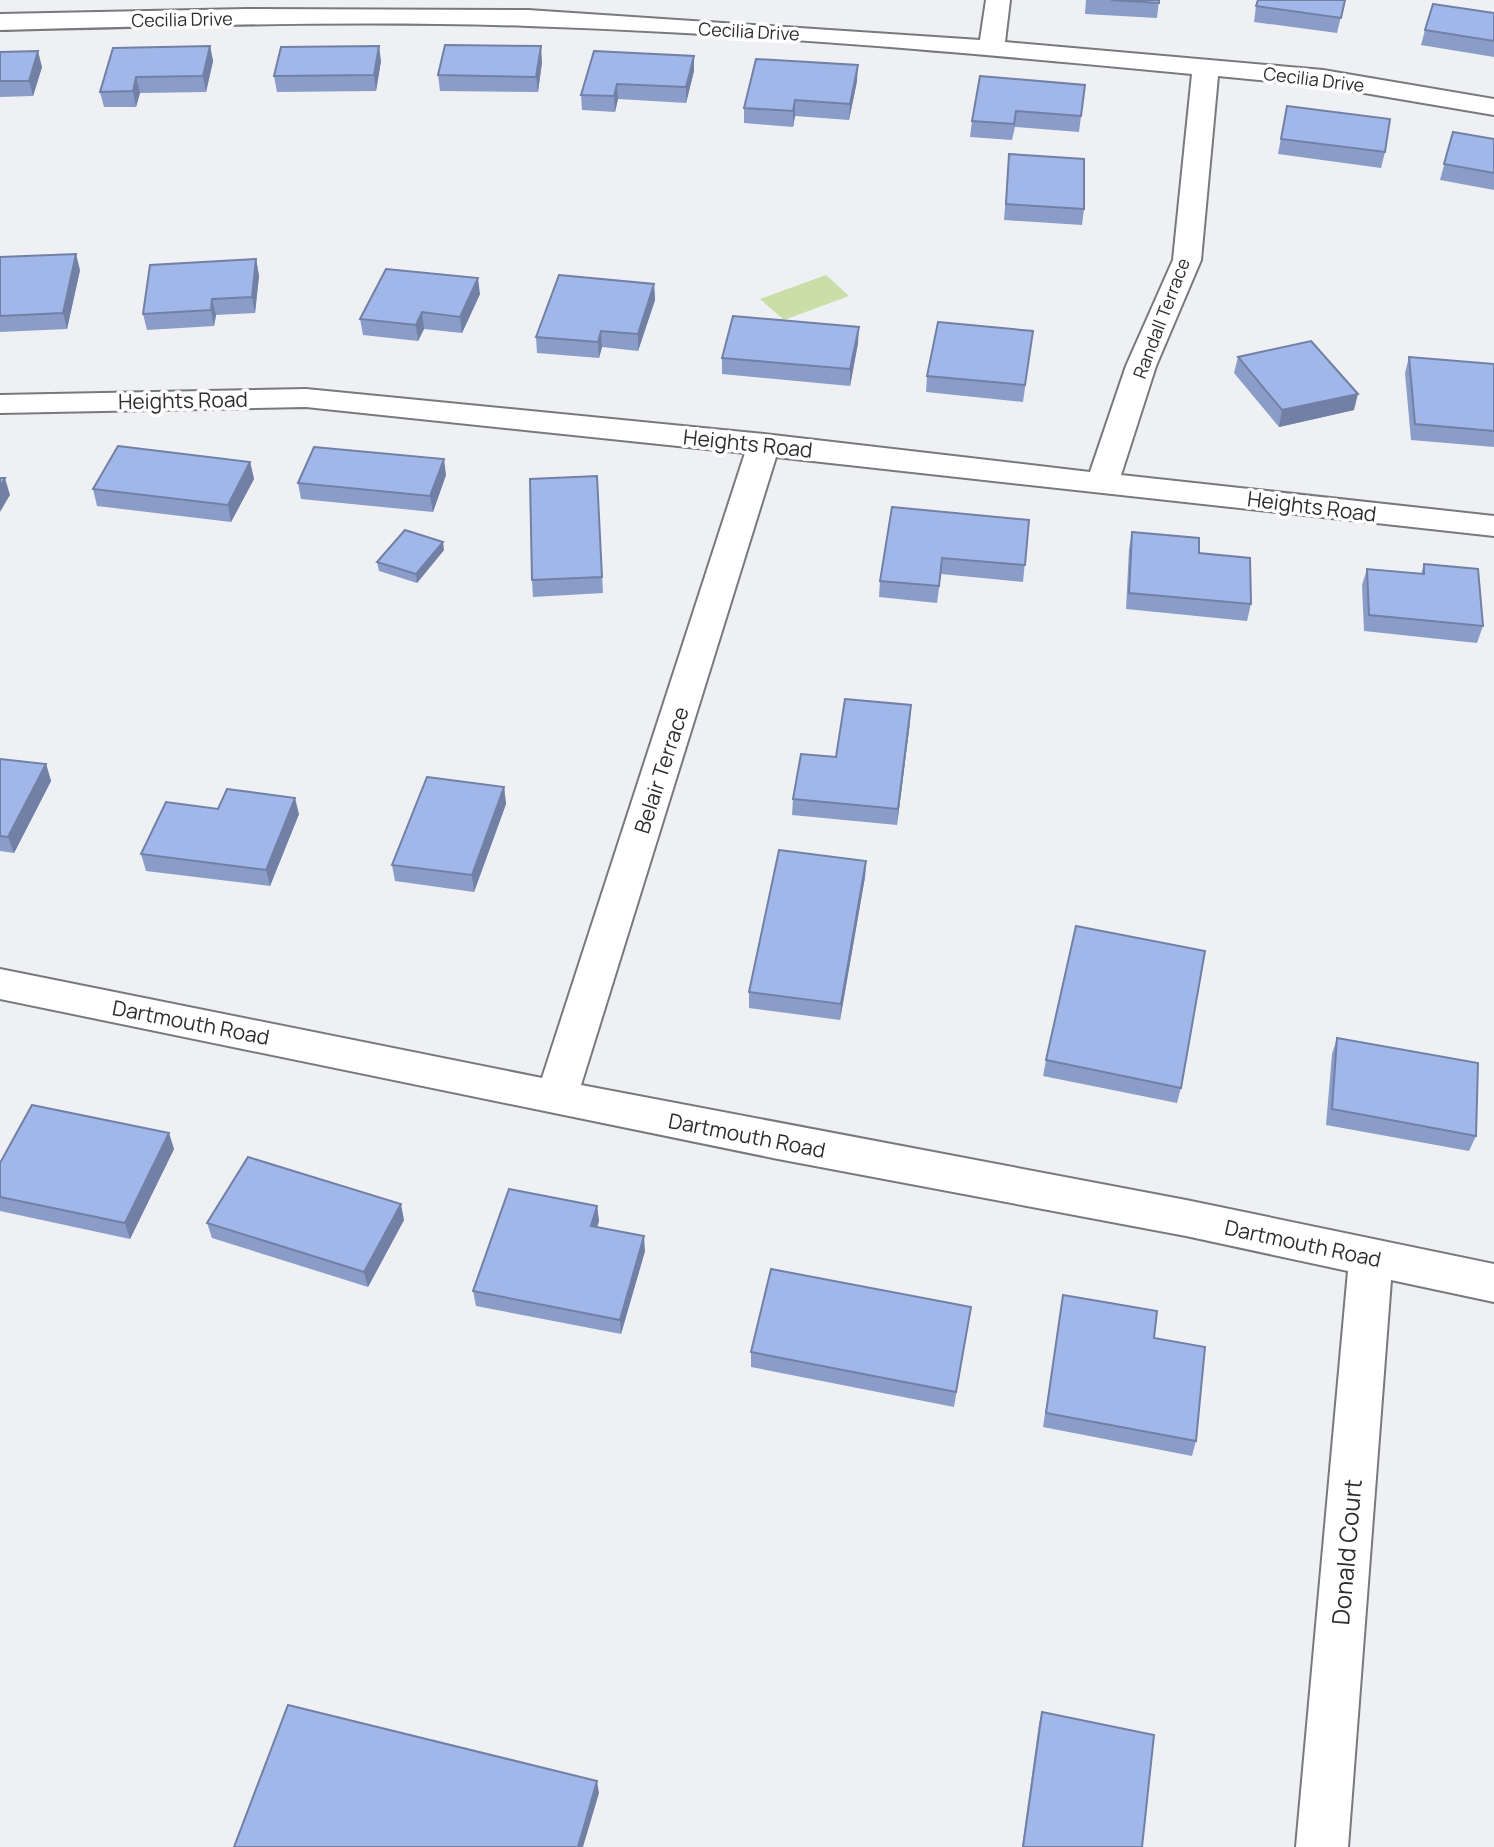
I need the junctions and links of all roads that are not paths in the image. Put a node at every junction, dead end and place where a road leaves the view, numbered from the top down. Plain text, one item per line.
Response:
1 (998, 0) edge
2 (0, 22) edge
3 (991, 49) junction
4 (1206, 67) junction
5 (1494, 107) edge
6 (0, 404) edge
7 (764, 444) junction
8 (1103, 481) junction
9 (1494, 526) edge
10 (0, 984) edge
11 (557, 1096) junction
12 (1371, 1257) junction
13 (1494, 1283) edge
14 (1322, 1847) edge

1 - 3 street
2 - 3 street, Cecilia Drive
3 - 4 street, Cecilia Drive
4 - 5 street, Cecilia Drive
4 - 8 street, Randall Terrace
6 - 7 street, Heights Road
7 - 8 street, Heights Road
7 - 11 street, Belair Terrace
8 - 9 street, Heights Road
10 - 11 street, Dartmouth Road
11 - 12 street, Dartmouth Road
12 - 13 street, Dartmouth Road
12 - 14 street, Donald Court

